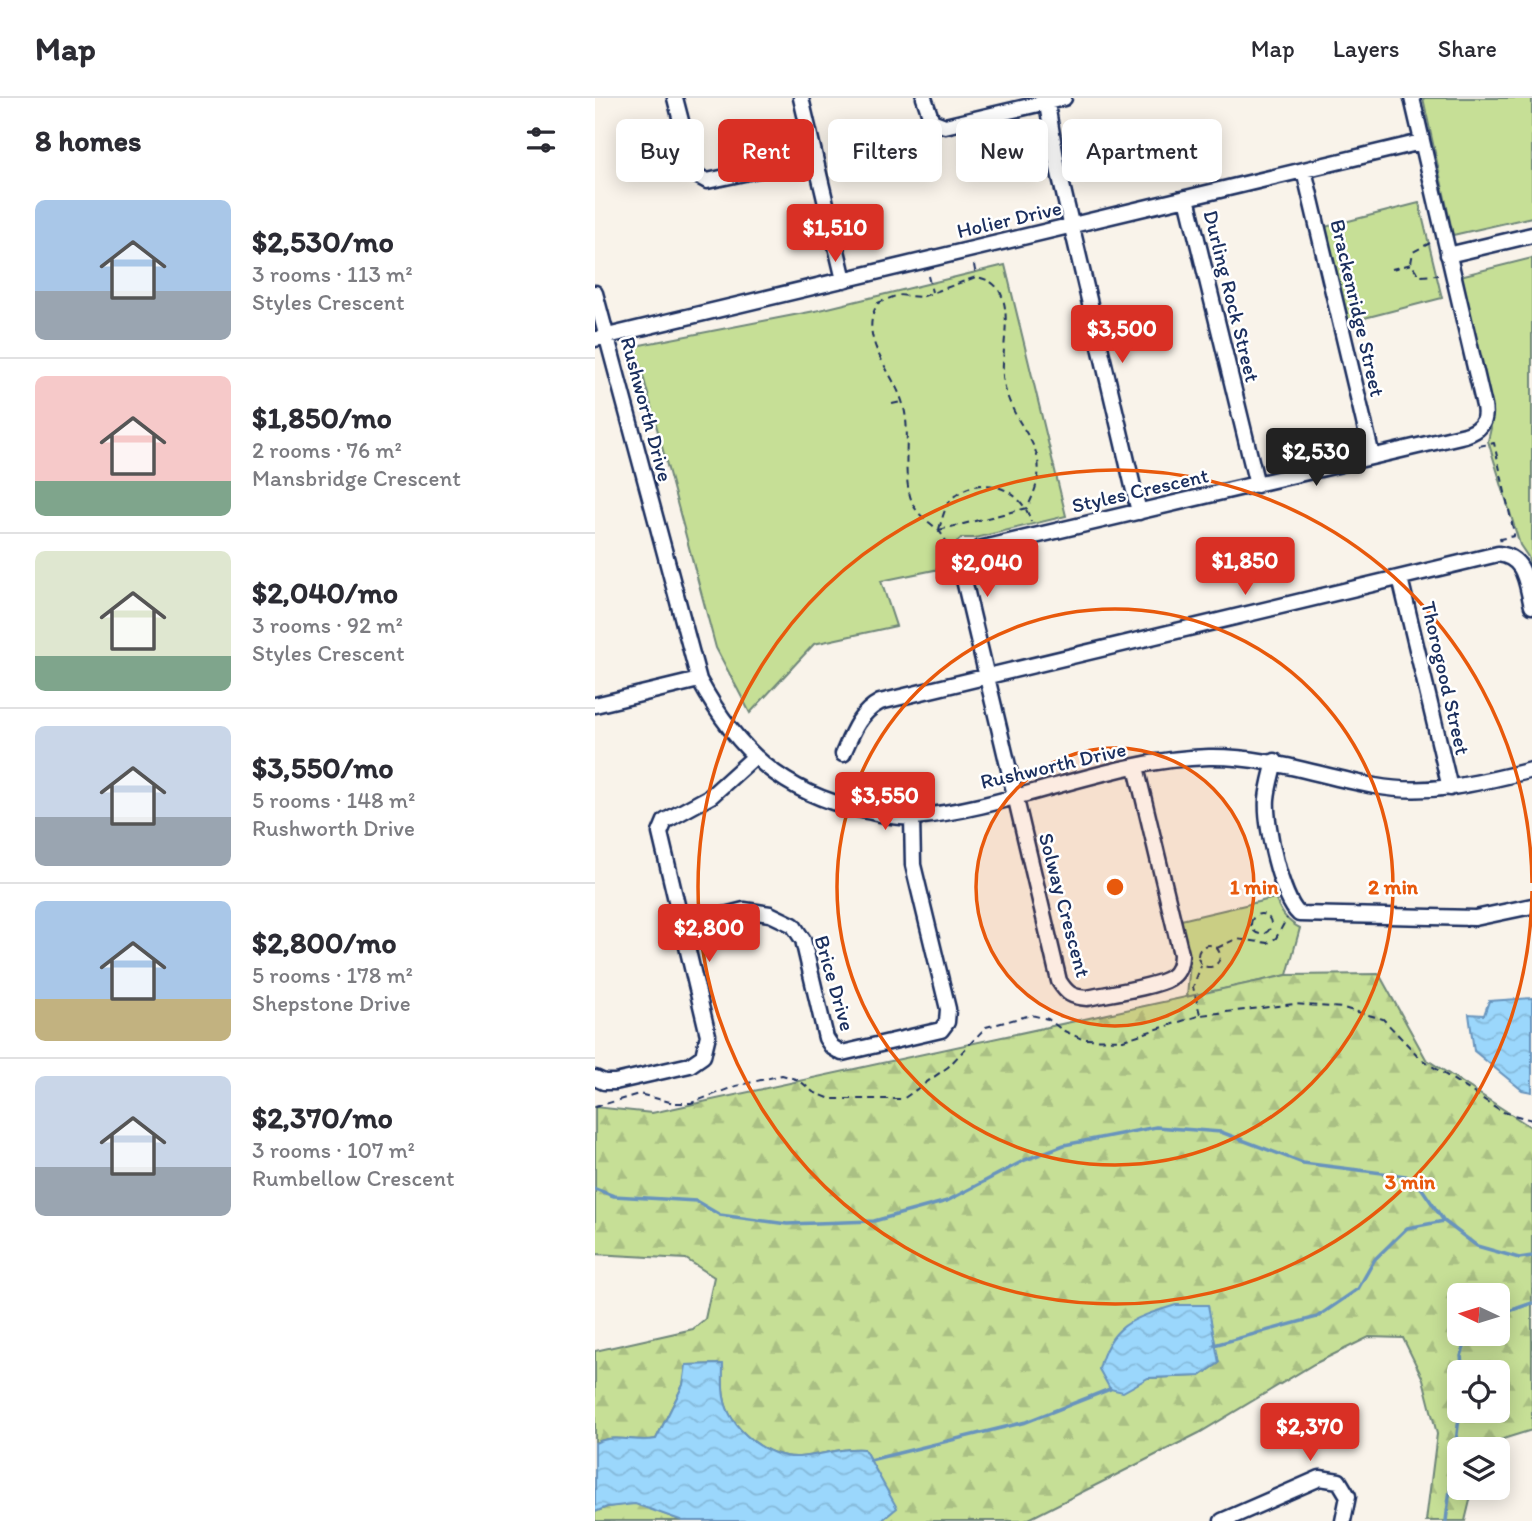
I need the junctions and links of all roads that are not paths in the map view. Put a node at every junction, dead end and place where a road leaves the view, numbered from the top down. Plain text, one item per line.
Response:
1 (675, 98) edge
2 (800, 98) edge
3 (924, 98) edge
4 (1064, 98) edge
5 (1412, 98) edge
6 (1046, 100) edge
7 (1421, 142) junction
8 (815, 158) junction
9 (1304, 170) junction
10 (1187, 198) junction
11 (1071, 226) junction
12 (1532, 235) edge
13 (1448, 255) junction
14 (844, 280) junction
15 (595, 293) edge
16 (601, 337) edge
17 (1372, 456) junction
18 (1257, 485) junction
19 (1139, 512) junction
20 (1401, 578) junction
21 (1532, 606) edge
22 (988, 676) junction
23 (699, 680) junction
24 (595, 705) edge
25 (843, 754) dead end
26 (753, 758) junction
27 (1275, 761) junction
28 (1136, 767) junction
29 (1532, 770) edge
30 (1450, 788) junction
31 (1016, 796) junction
32 (912, 817) junction
33 (1532, 906) edge
34 (682, 926) junction
35 (595, 1078) edge
36 (1222, 1521) edge
37 (1343, 1521) edge

1 - 8 street
2 - 8 street
3 - 6 street
4 - 6 street
5 - 7 street, Styles Crescent
6 - 11 street
7 - 9 street, Holier Drive
7 - 13 street, Styles Crescent
8 - 14 street
9 - 10 street, Holier Drive
9 - 17 street, Brackenridge Street
10 - 11 street, Holier Drive
10 - 18 street, Durling Rock Street
11 - 14 street, Holier Drive
11 - 19 street
12 - 13 street
13 - 17 street, Styles Crescent
14 - 16 street, Holier Drive
15 - 16 street, Rushworth Drive
16 - 23 street, Rushworth Drive
17 - 18 street, Styles Crescent
18 - 19 street, Styles Crescent
19 - 22 street, Styles Crescent
20 - 21 street
20 - 22 street
20 - 30 street, Thorogood Street
22 - 25 street
22 - 31 street, Styles Crescent
23 - 24 street
23 - 26 street, Rushworth Drive
26 - 32 street, Rushworth Drive
26 - 34 street
27 - 28 street, Rushworth Drive
27 - 30 street, Rushworth Drive
27 - 33 street
28 - 31 street, Rushworth Drive
28 - 31 street, Solway Crescent
29 - 30 street, Rushworth Drive
31 - 32 street, Rushworth Drive
32 - 34 street, Brice Drive
34 - 35 street
36 - 37 street

